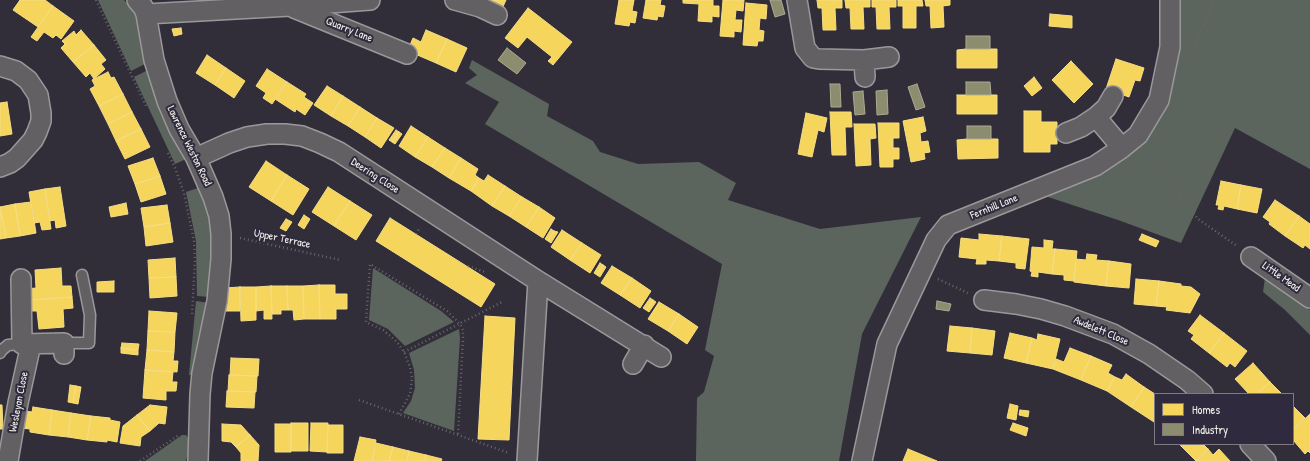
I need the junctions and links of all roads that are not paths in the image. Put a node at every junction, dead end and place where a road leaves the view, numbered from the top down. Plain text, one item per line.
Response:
1 (370, 0) edge
2 (455, 0) edge
3 (797, 0) edge
4 (1170, 0) edge
5 (254, 4) edge
6 (176, 6) edge
7 (290, 6) junction
8 (141, 7) edge
9 (497, 15) dead end
10 (407, 54) dead end
11 (889, 57) dead end
12 (0, 66) edge
13 (1113, 96) dead end
14 (1096, 117) junction
15 (1066, 134) dead end
16 (1125, 145) junction
17 (196, 158) junction
18 (0, 167) edge
19 (1251, 256) road end
20 (82, 275) dead end
21 (20, 279) dead end
22 (538, 281) junction
23 (1310, 298) edge
24 (984, 300) road end
25 (26, 344) junction
26 (644, 346) junction
27 (64, 349) joint
28 (0, 354) edge
29 (661, 356) dead end
30 (633, 364) dead end
31 (1202, 393) edge
32 (1251, 445) edge
33 (527, 460) edge
34 (8, 461) edge
35 (198, 461) edge
36 (862, 461) edge
37 (1266, 461) edge

1 - 7 street, Quarry Lane
2 - 9 street
3 - 11 street
4 - 16 street, Fernhill Lane
5 - 6 street, Quarry Lane
5 - 7 street, Quarry Lane
6 - 8 street, Quarry Lane
7 - 10 street, Quarry Lane
8 - 17 street, Lawrence Weston Road
12 - 18 street
13 - 14 street
14 - 15 street
14 - 16 street
16 - 36 street, Fernhill Lane
17 - 22 street, Deering Close
17 - 35 street, Lawrence Weston Road
19 - 23 street, Little Mead
20 - 27 lane
21 - 25 street, Wesleyan Close
22 - 26 street, Deering Close
22 - 33 street
24 - 31 street, Awdelett Close
25 - 27 street
25 - 28 lane
25 - 34 street, Wesleyan Close
26 - 29 street, Deering Close
26 - 30 street
32 - 37 street

